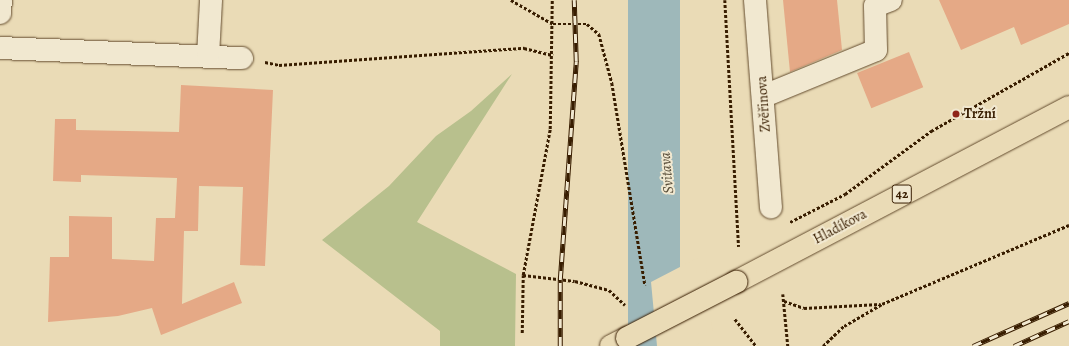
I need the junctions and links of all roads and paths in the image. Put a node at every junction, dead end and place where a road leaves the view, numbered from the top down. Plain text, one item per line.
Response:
1 (1, 0) edge
2 (211, 0) edge
3 (511, 0) edge
4 (552, 0) edge
5 (725, 0) edge
6 (755, 0) edge
7 (891, 0) edge
8 (0, 13) edge
9 (553, 24) junction
10 (0, 48) edge
11 (1069, 53) edge
12 (553, 55) junction
13 (208, 56) junction
14 (242, 58) joint
15 (764, 96) junction
16 (1069, 107) edge
17 (771, 207) dead end
18 (786, 224) dead end
19 (1069, 225) edge
20 (738, 247) dead end
21 (523, 275) junction
22 (645, 285) dead end
23 (783, 294) dead end
24 (784, 301) junction
25 (882, 304) junction
26 (625, 306) dead end
27 (735, 318) dead end
28 (522, 333) dead end
29 (619, 342) edge
30 (756, 346) edge
31 (788, 346) edge
32 (823, 346) edge

1 - 8 street
2 - 13 street
3 - 9 path
4 - 9 path
5 - 20 path
6 - 15 street, Zvěřinova
7 - 15 street
9 - 12 path
9 - 22 path
10 - 13 street
11 - 18 path
12 - 14 path
12 - 21 path
13 - 14 street
15 - 17 street, Zvěřinova
16 - 29 main road, Hladíkova / 42, bridge
19 - 25 path
21 - 26 path
21 - 28 path
23 - 24 path
24 - 25 path
24 - 31 path
25 - 32 path
27 - 30 path

